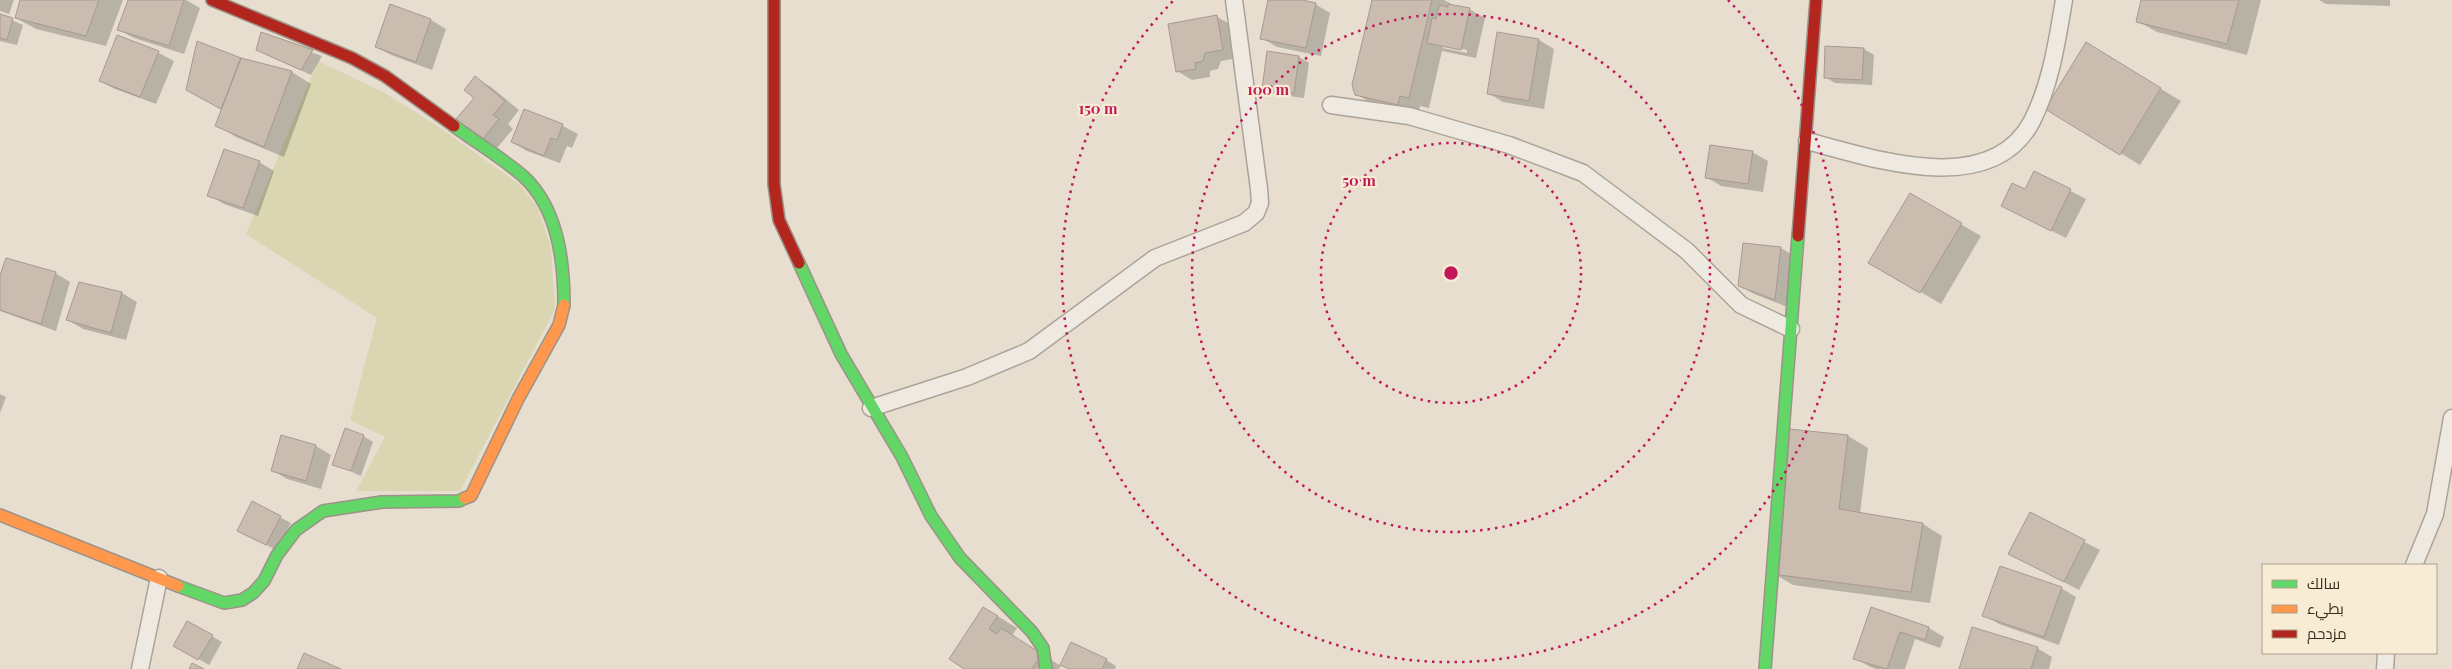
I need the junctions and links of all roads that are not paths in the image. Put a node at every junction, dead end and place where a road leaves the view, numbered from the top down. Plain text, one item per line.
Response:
1 (212, 0) edge
2 (774, 0) edge
3 (1234, 0) edge
4 (1816, 0) edge
5 (2064, 0) edge
6 (1331, 105) dead end
7 (1807, 141) junction
8 (1791, 329) junction
9 (871, 408) junction
10 (2452, 418) edge
11 (0, 515) edge
12 (2414, 564) edge
13 (159, 578) junction
14 (2386, 654) edge
15 (140, 669) edge
16 (1046, 669) edge
17 (1765, 669) edge
18 (2384, 669) edge

1 - 13 street
2 - 9 street
3 - 9 street
4 - 7 street
5 - 7 street
6 - 8 street
7 - 8 street
8 - 17 street
9 - 16 street
10 - 12 street
11 - 13 street
13 - 15 street
14 - 18 street

